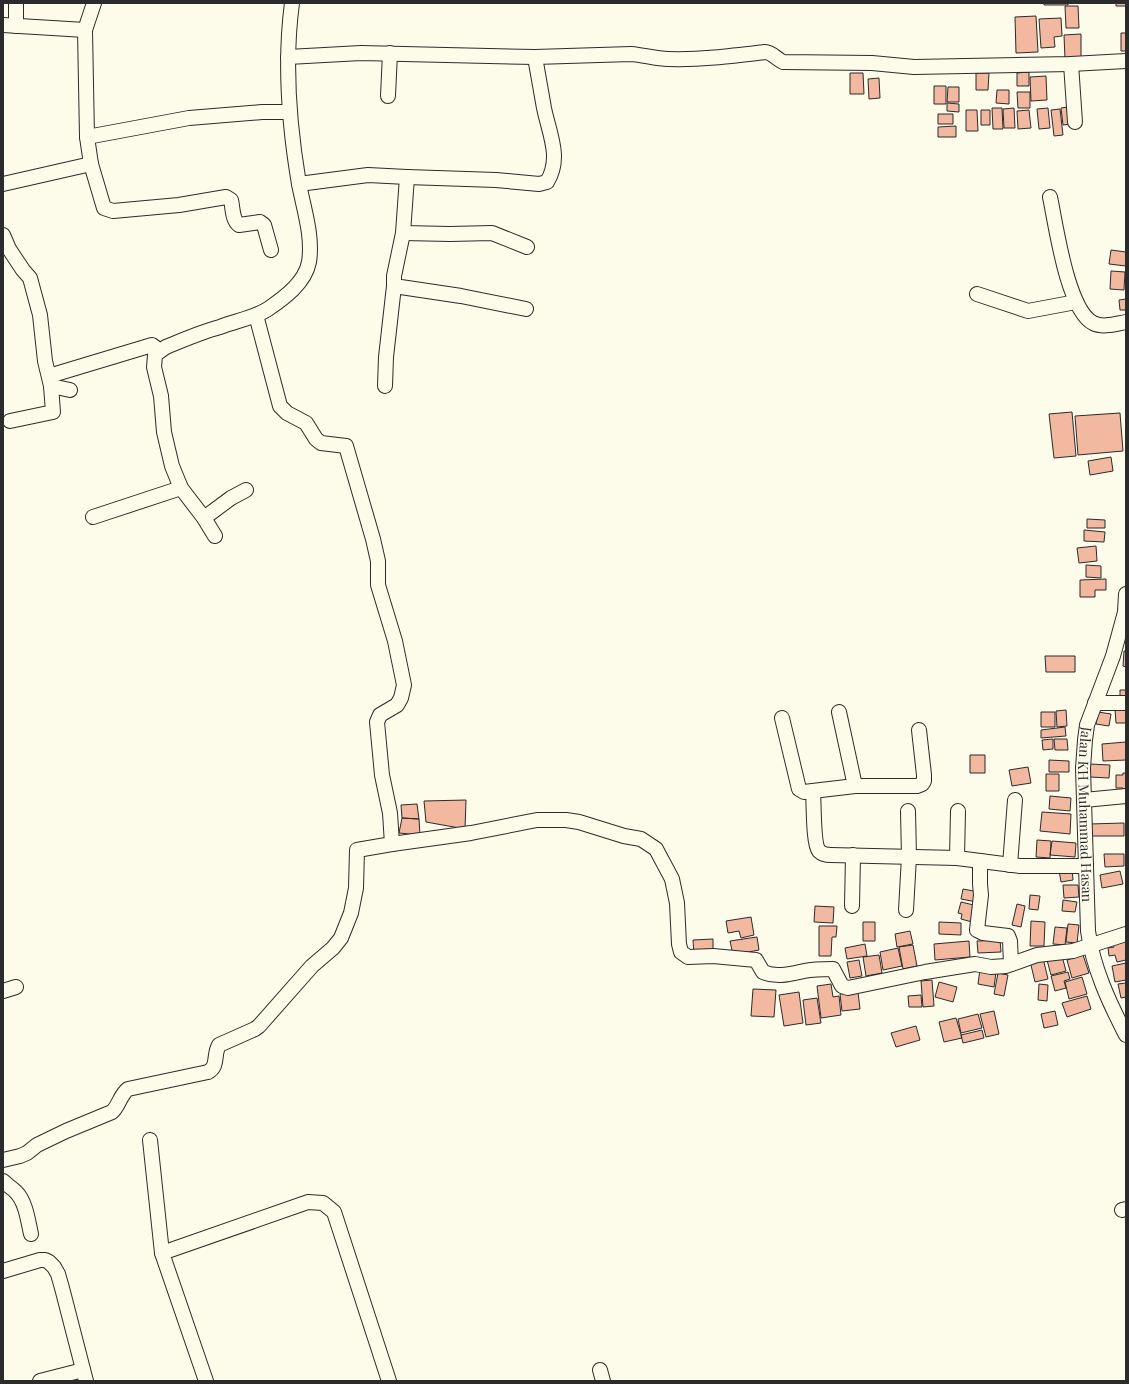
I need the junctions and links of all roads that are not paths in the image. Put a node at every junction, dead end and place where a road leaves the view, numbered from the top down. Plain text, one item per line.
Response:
1 (16, 3) edge
2 (94, 3) edge
3 (292, 3) edge
4 (9, 25) edge
5 (84, 30) junction
6 (390, 54) junction
7 (288, 56) junction
8 (535, 57) junction
9 (1126, 61) edge
10 (1071, 64) junction
11 (388, 96) dead end
12 (290, 112) junction
13 (1075, 122) dead end
14 (87, 137) junction
15 (91, 164) junction
16 (407, 177) junction
17 (3, 184) edge
18 (300, 184) junction
19 (1050, 197) dead end
20 (403, 233) junction
21 (3, 235) edge
22 (527, 247) dead end
23 (271, 250) dead end
24 (394, 286) junction
25 (977, 294) dead end
26 (1076, 302) junction
27 (526, 309) dead end
28 (256, 315) junction
29 (1126, 322) edge
30 (160, 351) junction
31 (50, 381) junction
32 (385, 386) dead end
33 (70, 390) dead end
34 (10, 421) dead end
35 (181, 488) junction
36 (246, 490) dead end
37 (93, 517) dead end
38 (204, 518) junction
39 (215, 536) dead end
40 (1126, 594) edge
41 (1126, 702) edge
42 (1095, 703) junction
43 (839, 712) dead end
44 (782, 718) dead end
45 (918, 730) dead end
46 (855, 786) junction
47 (813, 792) junction
48 (1126, 796) edge
49 (1015, 800) dead end
50 (1084, 800) junction
51 (908, 811) dead end
52 (958, 811) dead end
53 (392, 844) junction
54 (853, 855) junction
55 (909, 857) junction
56 (957, 858) junction
57 (980, 861) junction
58 (1010, 865) junction
59 (1086, 866) junction
60 (852, 906) dead end
61 (906, 910) dead end
62 (1126, 934) edge
63 (1090, 945) junction
64 (1011, 964) junction
65 (1126, 1035) edge
66 (150, 1140) dead end
67 (3, 1160) edge
68 (3, 1181) edge
69 (31, 1234) dead end
70 (162, 1253) junction
71 (3, 1270) edge
72 (84, 1376) edge
73 (40, 1381) edge
74 (206, 1381) edge
75 (389, 1381) edge

1 - 4 street
2 - 5 street
3 - 7 street
4 - 5 street
5 - 14 street
6 - 7 street
6 - 8 street
6 - 11 street
7 - 12 street
8 - 10 street
8 - 16 street
9 - 10 street
10 - 13 street
12 - 14 street
12 - 18 street
14 - 15 street
15 - 17 street
15 - 23 street
16 - 18 street
16 - 20 street
18 - 28 street
19 - 26 street
20 - 22 street
20 - 24 street
21 - 31 street
24 - 27 street
24 - 32 street
25 - 26 street
26 - 29 street
28 - 30 street
28 - 53 street
30 - 31 street
30 - 35 street
31 - 33 street
31 - 34 street
35 - 37 street
35 - 38 street
36 - 38 street
38 - 39 street
40 - 42 street, Jalan KH Muhammad Hasan
41 - 42 street
42 - 50 street, Jalan KH Muhammad Hasan
43 - 46 street
44 - 47 street
45 - 46 street
46 - 47 street
47 - 54 street
48 - 50 street
49 - 58 street
50 - 59 street, Jalan KH Muhammad Hasan
51 - 55 street
52 - 56 street
53 - 64 street
53 - 67 street
54 - 55 street
54 - 60 street
55 - 56 street
55 - 61 street
56 - 57 street
57 - 58 street
57 - 64 street
58 - 59 street
59 - 63 street, Jalan KH Muhammad Hasan
62 - 63 street
63 - 64 street
63 - 65 street, Jalan KH Muhammad Hasan
66 - 70 street
68 - 69 street
70 - 74 street
70 - 75 street
71 - 72 street
72 - 73 street

